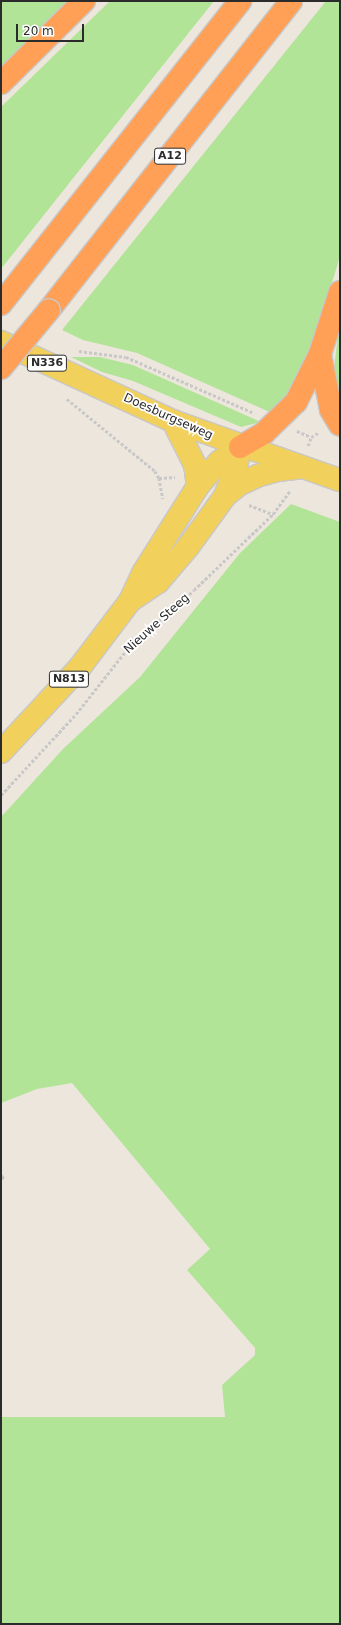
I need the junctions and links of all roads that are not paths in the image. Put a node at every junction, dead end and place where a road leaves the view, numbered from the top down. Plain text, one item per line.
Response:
1 (84, 1) edge
2 (240, 1) edge
3 (291, 1) edge
4 (1, 83) edge
5 (340, 292) edge
6 (5, 299) edge
7 (1, 342) edge
8 (320, 354) junction
9 (1, 368) edge
10 (173, 421) junction
11 (340, 425) edge
12 (240, 447) junction
13 (301, 467) junction
14 (340, 480) edge
15 (198, 486) junction
16 (225, 496) junction
17 (130, 602) junction
18 (1, 752) edge

1 - 4 highway
2 - 6 highway
3 - 9 highway, A12, bridge
5 - 8 highway
7 - 10 main road, Doesburgseweg / N336
8 - 11 highway
8 - 12 highway
10 - 12 main road, Doesburgseweg / N336
10 - 15 main road
12 - 13 main road, Doesburgseweg / N336
12 - 15 main road, N813
12 - 16 main road, N813
13 - 14 main road, Doesburgseweg / N336
13 - 16 main road
15 - 17 main road, N813
16 - 17 main road, N813
17 - 18 main road, N813

